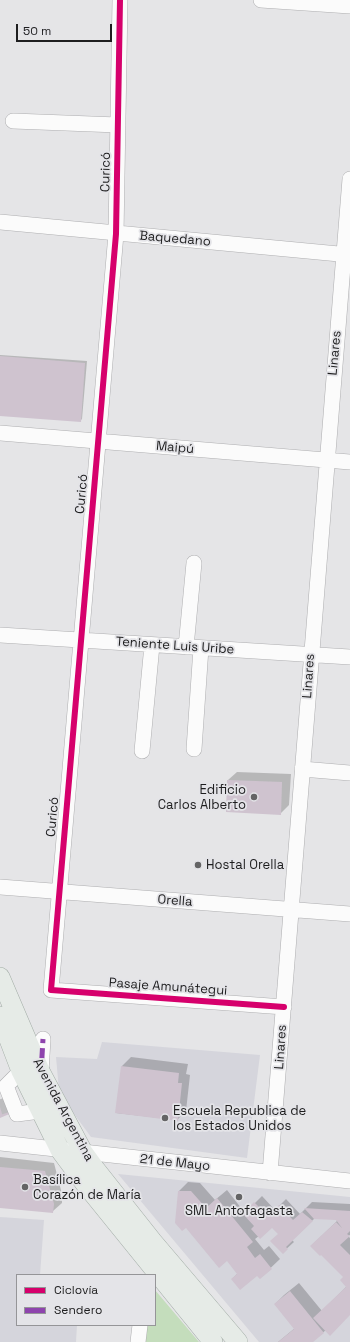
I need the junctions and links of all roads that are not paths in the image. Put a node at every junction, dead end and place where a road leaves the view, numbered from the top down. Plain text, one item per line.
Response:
1 (120, 0) edge
2 (261, 0) edge
3 (350, 6) edge
4 (13, 121) dead end
5 (118, 125) junction
6 (350, 179) edge
7 (0, 222) edge
8 (116, 234) junction
9 (347, 255) edge
10 (344, 333) edge
11 (0, 434) edge
12 (98, 442) junction
13 (326, 460) junction
14 (350, 462) edge
15 (194, 563) dead end
16 (0, 635) edge
17 (80, 640) junction
18 (152, 645) junction
19 (186, 647) junction
20 (201, 648) junction
21 (311, 655) junction
22 (350, 657) edge
23 (194, 749) dead end
24 (142, 751) dead end
25 (302, 769) junction
26 (350, 773) edge
27 (0, 887) edge
28 (58, 892) junction
29 (291, 910) junction
30 (350, 914) edge
31 (0, 977) edge
32 (51, 990) joint
33 (284, 1007) junction
34 (0, 1016) edge
35 (44, 1039) dead end
36 (21, 1071) junction
37 (41, 1073) junction
38 (40, 1111) junction
39 (0, 1143) edge
40 (60, 1150) junction
41 (83, 1152) junction
42 (270, 1173) junction
43 (350, 1182) edge
44 (145, 1267) edge
45 (156, 1279) edge
46 (140, 1326) edge
47 (138, 1342) edge
48 (214, 1342) edge
49 (238, 1342) edge

1 - 5 street, Curicó
2 - 3 street
4 - 5 street
5 - 8 street, Curicó
6 - 9 street, Linares
7 - 8 street, Baquedano
8 - 9 street, Baquedano
8 - 12 street, Curicó
9 - 10 street, Linares
10 - 13 street, Linares
11 - 12 street, Maipú
12 - 13 street, Maipú
12 - 17 street, Curicó
13 - 14 street, Maipú
13 - 21 street, Linares
15 - 19 street
16 - 17 street, Teniente Luis Uribe
17 - 18 street, Teniente Luis Uribe
17 - 28 street, Curicó
18 - 19 street, Teniente Luis Uribe
18 - 24 street
19 - 20 street, Teniente Luis Uribe
20 - 21 street, Teniente Luis Uribe
20 - 23 street
21 - 22 street, Teniente Luis Uribe
21 - 25 street, Linares
25 - 26 street
25 - 29 street, Linares
27 - 28 street, Orella
28 - 29 street, Orella
28 - 32 street, Curicó
29 - 30 street, Orella
29 - 33 street, Linares
31 - 37 main road, Avenida Argentina
32 - 33 street, Pasaje Amunátegui
33 - 42 street, Linares
34 - 36 main road, Avenida Argentina
35 - 37 street
36 - 38 main road, Avenida Argentina
36 - 38 street
37 - 41 main road, Avenida Argentina
38 - 40 main road, Avenida Argentina
39 - 40 street, 21 de Mayo
40 - 41 street, 21 de Mayo
40 - 44 main road, Avenida Argentina
41 - 42 street, 21 de Mayo
41 - 49 main road, Avenida Argentina
42 - 43 street, 21 de Mayo
45 - 48 main road, Avenida Argentina
46 - 47 street

